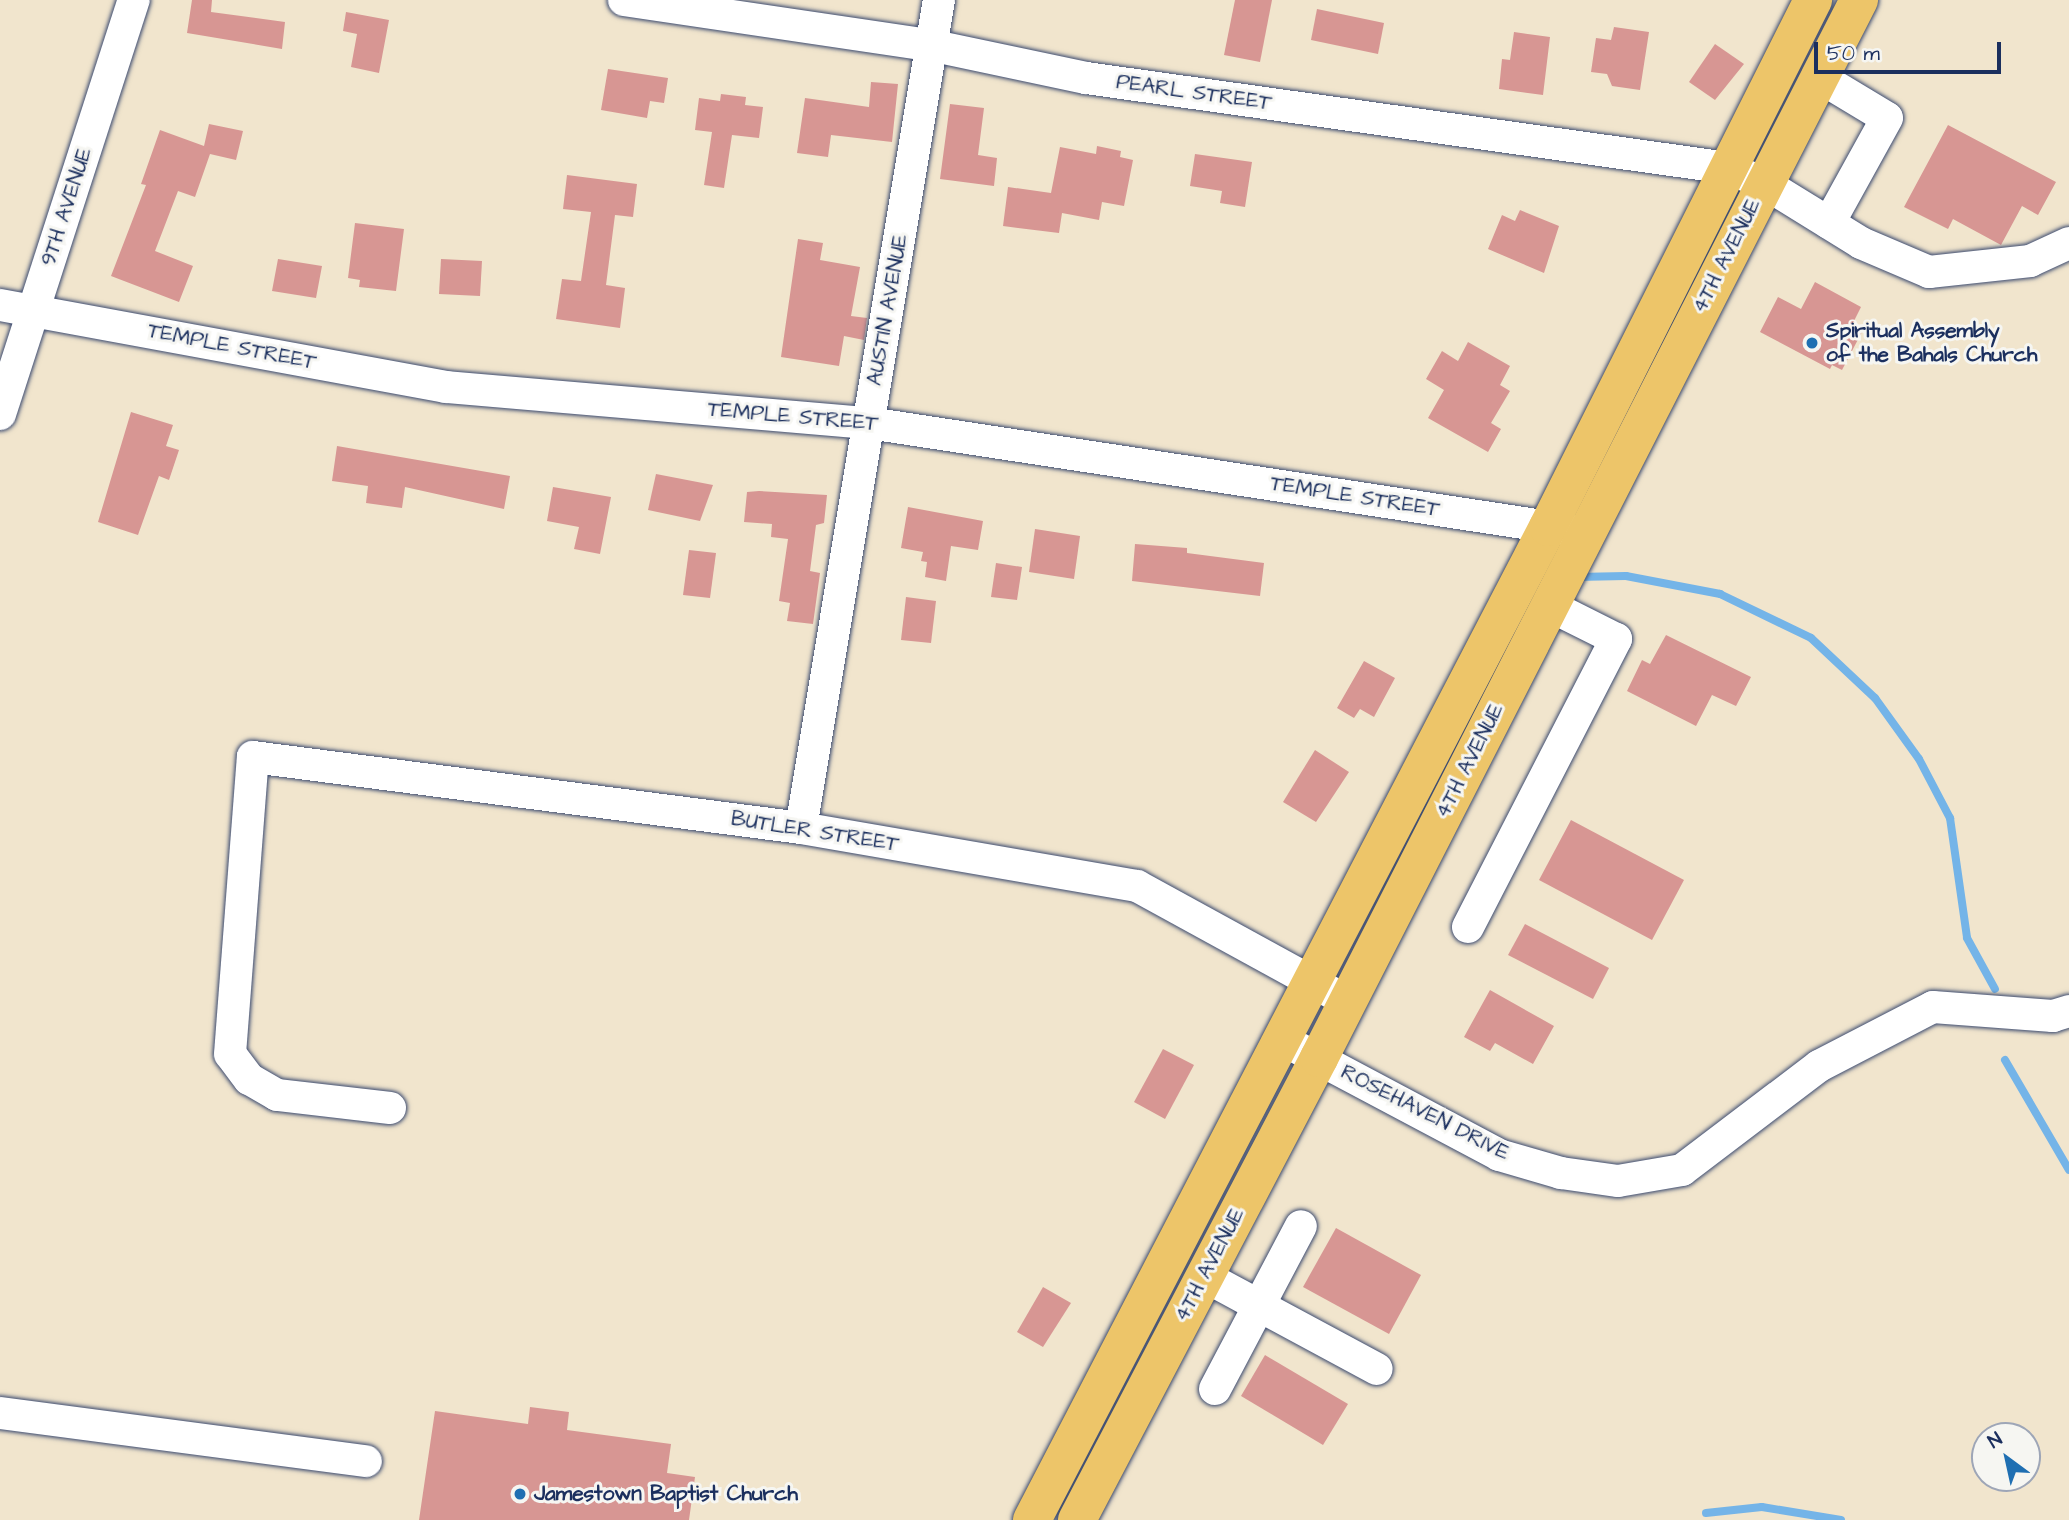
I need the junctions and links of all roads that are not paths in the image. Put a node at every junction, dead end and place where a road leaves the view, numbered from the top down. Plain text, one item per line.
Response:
1 (134, 0) edge
2 (624, 0) edge
3 (939, 0) edge
4 (1813, 0) edge
5 (1859, 0) edge
6 (934, 46) junction
7 (1819, 77) junction
8 (1728, 168) junction
9 (1764, 183) junction
10 (1829, 223) junction
11 (2069, 243) edge
12 (0, 305) edge
13 (34, 309) junction
14 (0, 414) edge
15 (869, 423) junction
16 (1548, 527) junction
17 (1587, 532) junction
18 (1550, 606) junction
19 (801, 828) junction
20 (1468, 927) dead end
21 (1310, 981) junction
22 (1347, 1001) junction
23 (2069, 1012) edge
24 (1281, 1039) junction
25 (1319, 1058) junction
26 (390, 1108) dead end
27 (1301, 1226) dead end
28 (1205, 1276) junction
29 (1260, 1306) junction
30 (1377, 1369) dead end
31 (1215, 1389) dead end
32 (0, 1413) edge
33 (366, 1461) dead end
34 (1032, 1520) edge
35 (1077, 1520) edge

1 - 13 street, 9TH AVENUE
2 - 6 street, PEARL STREET
3 - 6 street, AUSTIN AVENUE
4 - 8 main road, 4TH AVENUE
5 - 7 main road, 4TH AVENUE
6 - 8 street, PEARL STREET
6 - 15 street, AUSTIN AVENUE
7 - 9 main road, 4TH AVENUE
7 - 10 street
8 - 9 street, PEARL STREET
8 - 16 main road, 4TH AVENUE
9 - 10 street, PEARL STREET
9 - 17 main road, 4TH AVENUE
10 - 11 street, PEARL STREET
12 - 13 street, TEMPLE STREET
13 - 14 street, 9TH AVENUE
13 - 15 street, TEMPLE STREET
15 - 16 street, TEMPLE STREET
15 - 19 street, AUSTIN AVENUE
16 - 17 street, TEMPLE STREET
16 - 21 main road, 4TH AVENUE
17 - 18 main road, 4TH AVENUE
18 - 20 street
18 - 22 main road, 4TH AVENUE
19 - 21 street, BUTLER STREET
19 - 26 street, BUTLER STREET
21 - 22 street, BUTLER STREET
21 - 24 main road, 4TH AVENUE
22 - 25 main road, 4TH AVENUE
23 - 25 street, ROSEHAVEN DRIVE
24 - 25 street, ROSEHAVEN DRIVE
24 - 34 main road, 4TH AVENUE
25 - 28 main road, 4TH AVENUE
27 - 29 street
28 - 29 street
28 - 35 main road, 4TH AVENUE
29 - 30 street
29 - 31 street
32 - 33 street

